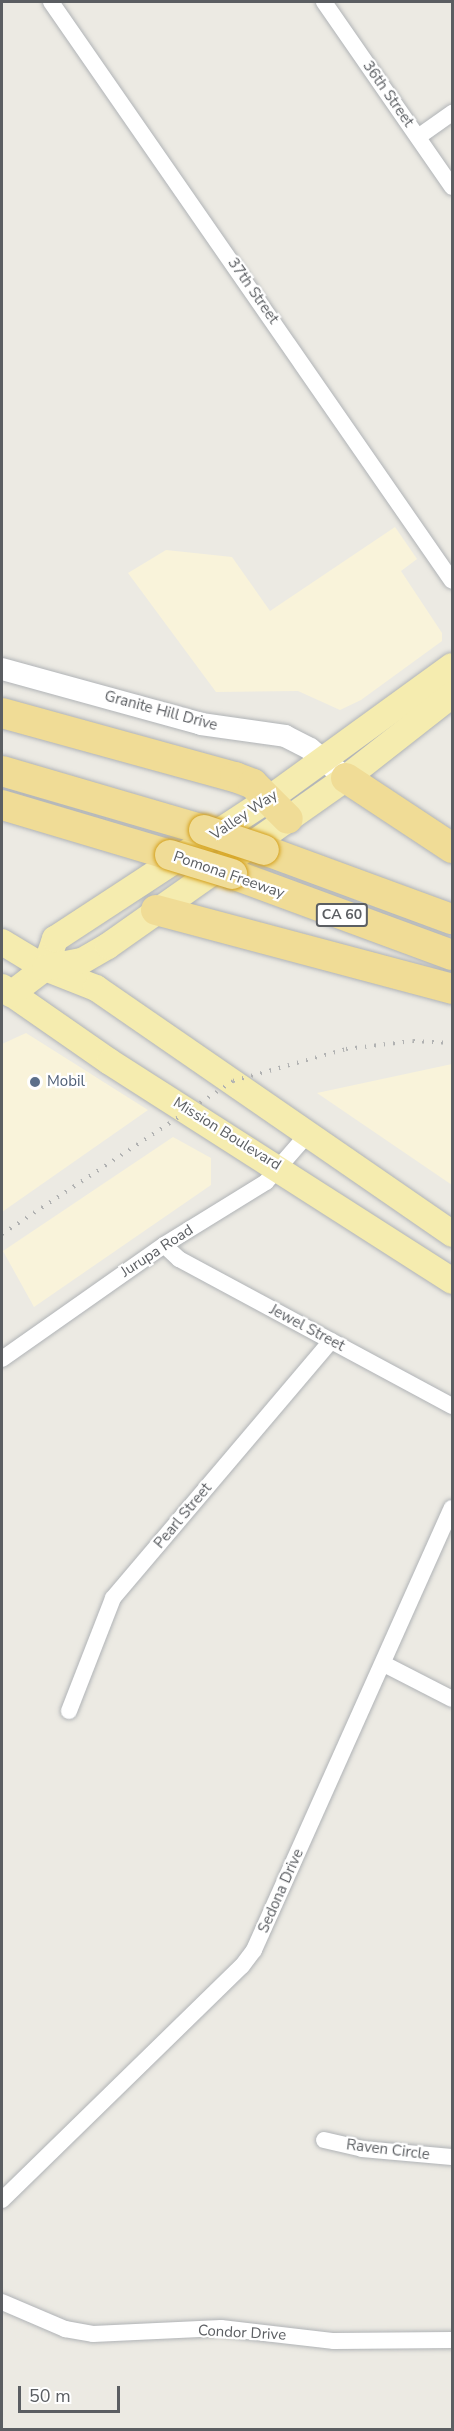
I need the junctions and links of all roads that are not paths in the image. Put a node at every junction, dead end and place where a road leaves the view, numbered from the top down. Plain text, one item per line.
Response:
1 (51, 2) edge
2 (324, 2) edge
3 (453, 113) edge
4 (418, 137) junction
5 (453, 187) edge
6 (453, 581) edge
7 (453, 666) edge
8 (2, 669) edge
9 (453, 695) edge
10 (2, 713) edge
11 (335, 769) junction
12 (2, 771) edge
13 (2, 805) edge
14 (278, 809) junction
15 (453, 848) edge
16 (156, 910) junction
17 (453, 919) edge
18 (2, 942) edge
19 (453, 955) edge
20 (45, 968) junction
21 (453, 989) edge
22 (5, 994) edge
23 (306, 1136) junction
24 (281, 1169) junction
25 (453, 1234) edge
26 (164, 1245) junction
27 (453, 1281) edge
28 (331, 1341) junction
29 (2, 1359) edge
30 (453, 1406) edge
31 (453, 1508) edge
32 (384, 1664) junction
33 (453, 1699) edge
34 (69, 1711) dead end
35 (324, 2140) dead end
36 (453, 2157) edge
37 (2, 2200) edge
38 (2, 2302) edge
39 (453, 2340) edge

1 - 6 street, 37th Street
2 - 4 street, 36th Street
3 - 4 street
4 - 5 street, 36th Street
7 - 11 main road, Valley Way
8 - 11 street, Granite Hill Drive
9 - 11 main road, Valley Way
10 - 14 highway
11 - 14 main road, Valley Way
11 - 15 highway
12 - 17 highway, CA 60, bridge
13 - 19 highway, Pomona Freeway / CA 60, bridge
14 - 16 main road, Valley Way
14 - 20 main road, Valley Way
16 - 20 main road, Valley Way
16 - 21 highway
18 - 20 main road
20 - 22 main road, Valley Way
20 - 23 main road
22 - 24 main road, Mission Boulevard
23 - 24 street, Jurupa Road
23 - 25 main road
24 - 26 street, Jurupa Road
24 - 27 main road, Mission Boulevard
26 - 28 street, Jewel Street
26 - 29 street, Jurupa Road
28 - 30 street, Jewel Street
28 - 34 street, Pearl Street
31 - 32 street, Sedona Drive
32 - 33 street
32 - 37 street, Sedona Drive
35 - 36 street, Raven Circle
38 - 39 street, Condor Drive

